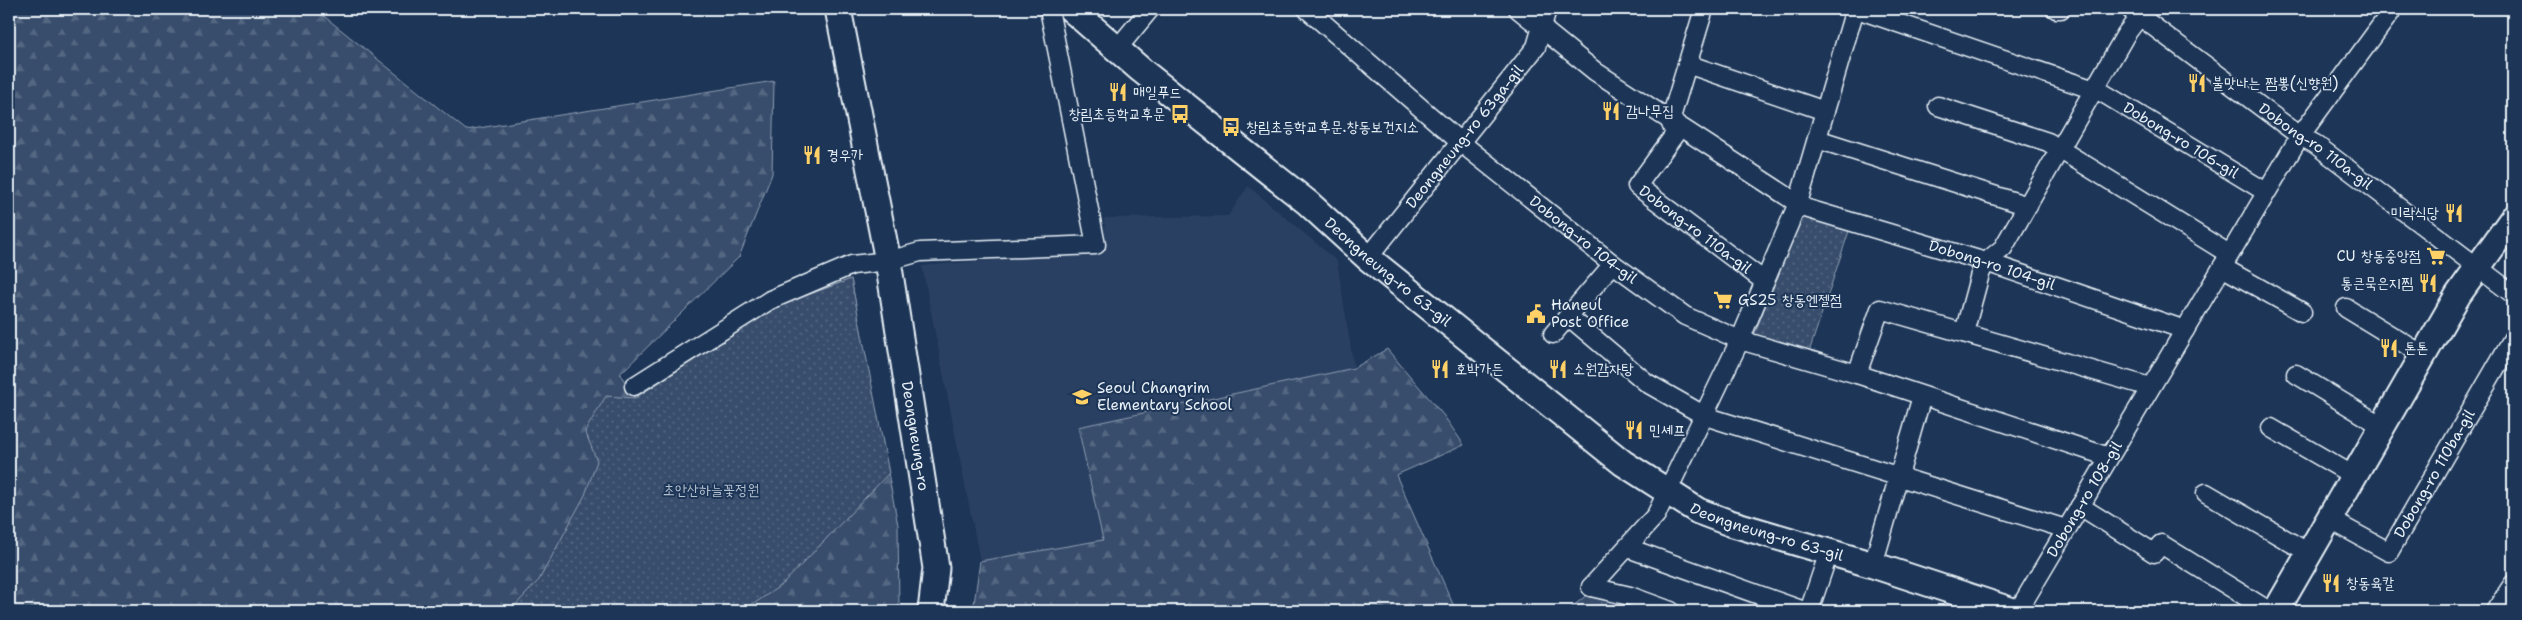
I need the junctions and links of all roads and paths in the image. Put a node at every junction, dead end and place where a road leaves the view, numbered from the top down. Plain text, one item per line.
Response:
1 (838, 9) edge
2 (1049, 9) edge
3 (1071, 9) edge
4 (1150, 9) edge
5 (1308, 9) edge
6 (1518, 9) edge
7 (1547, 9) edge
8 (1704, 9) edge
9 (1856, 9) edge
10 (2056, 9) edge
11 (2061, 9) edge
12 (2393, 9) edge
13 (2138, 11) edge
14 (1542, 27) junction
15 (1116, 49) junction
16 (1687, 64) junction
17 (2094, 90) junction
18 (1938, 106) dead end
19 (1825, 111) junction
20 (1670, 121) junction
21 (2300, 136) junction
22 (1817, 139) junction
23 (1460, 142) junction
24 (2060, 149) junction
25 (2266, 192) junction
26 (1798, 204) junction
27 (2028, 206) junction
28 (2513, 218) edge
29 (1368, 258) junction
30 (888, 261) junction
31 (2226, 261) junction
32 (1986, 262) junction
33 (1613, 264) junction
34 (2477, 267) junction
35 (1764, 282) junction
36 (2513, 294) edge
37 (2346, 308) dead end
38 (2302, 312) dead end
39 (1568, 316) junction
40 (2185, 330) junction
41 (1964, 333) junction
42 (1553, 334) dead end
43 (2513, 338) edge
44 (1740, 340) junction
45 (2423, 354) junction
46 (1857, 374) junction
47 (2296, 374) dead end
48 (634, 386) dead end
49 (2150, 387) junction
50 (1922, 396) junction
51 (1705, 416) junction
52 (2382, 426) junction
53 (2271, 428) dead end
54 (2109, 457) junction
55 (1899, 475) junction
56 (2354, 476) junction
57 (1666, 490) junction
58 (2206, 493) dead end
59 (2080, 506) junction
60 (2329, 519) junction
61 (2066, 529) junction
62 (1628, 548) junction
63 (1829, 552) junction
64 (2309, 553) junction
65 (1873, 565) junction
66 (2513, 584) edge
67 (931, 611) edge
68 (1671, 611) edge
69 (1804, 611) edge
70 (1809, 611) edge
71 (2013, 611) edge
72 (2018, 611) edge
73 (2269, 611) edge
74 (2276, 611) edge
75 (2495, 611) edge

1 - 30 street, Deongneung-ro
2 - 30 street
3 - 15 street, Deongneung-ro 63-gil
4 - 15 street
5 - 23 street, Dobong-ro 104-gil
6 - 14 street, Dobong-ro 104-gil
7 - 14 street, Deongneung-ro 63ga-gil
8 - 16 street, Dobong-ro 110a-gil
9 - 17 street
9 - 19 street
10 - 11 street
12 - 21 street, Dobong-ro 108-gil
13 - 17 street
13 - 21 street, Dobong-ro 110a-gil
14 - 20 street, Dobong-ro 104-gil
14 - 23 street, Deongneung-ro 63ga-gil
15 - 29 street, Deongneung-ro 63-gil
16 - 19 street
16 - 20 street, Dobong-ro 110a-gil
17 - 24 street
17 - 25 street, Dobong-ro 106-gil
18 - 24 street
19 - 22 street
20 - 26 street, Dobong-ro 104-gil
20 - 35 street, Dobong-ro 110a-gil
21 - 25 street, Dobong-ro 108-gil
21 - 34 street, Dobong-ro 110a-gil
22 - 26 street
22 - 27 street
23 - 29 street, Deongneung-ro 63ga-gil
23 - 33 street, Dobong-ro 104-gil
24 - 27 street
24 - 31 street
25 - 31 street, Dobong-ro 108-gil
26 - 32 street, Dobong-ro 104-gil
26 - 35 street
27 - 32 street
28 - 34 street
29 - 57 street, Deongneung-ro 63-gil
30 - 48 street
30 - 67 street, Deongneung-ro
31 - 38 street
31 - 40 street, Dobong-ro 108-gil
32 - 40 street, Dobong-ro 104-gil
32 - 41 street
33 - 39 street
33 - 44 street, Dobong-ro 104-gil
34 - 36 street
34 - 45 street
35 - 44 street
37 - 45 street
39 - 42 street
39 - 51 street
40 - 49 street, Dobong-ro 108-gil
41 - 46 street
41 - 49 street
43 - 60 street, Dobong-ro 110ba-gil
44 - 46 street, Dobong-ro 104-gil
44 - 51 street
45 - 52 street
46 - 50 street, Dobong-ro 104-gil
47 - 52 street
49 - 54 street, Dobong-ro 108-gil
50 - 54 street, Dobong-ro 104-gil
50 - 55 street
51 - 55 street
51 - 57 street
52 - 56 street
53 - 56 street
54 - 59 street, Dobong-ro 108-gil
55 - 61 street
55 - 65 street
56 - 60 street
57 - 62 street
57 - 63 street, Deongneung-ro 63-gil
58 - 64 street
59 - 61 street, Dobong-ro 108-gil
59 - 73 street
60 - 64 street
61 - 72 street, Dobong-ro 108-gil
62 - 68 street
62 - 69 street
63 - 65 street, Deongneung-ro 63-gil
63 - 70 street
64 - 74 street
65 - 71 street, Deongneung-ro 63-gil
66 - 75 street

